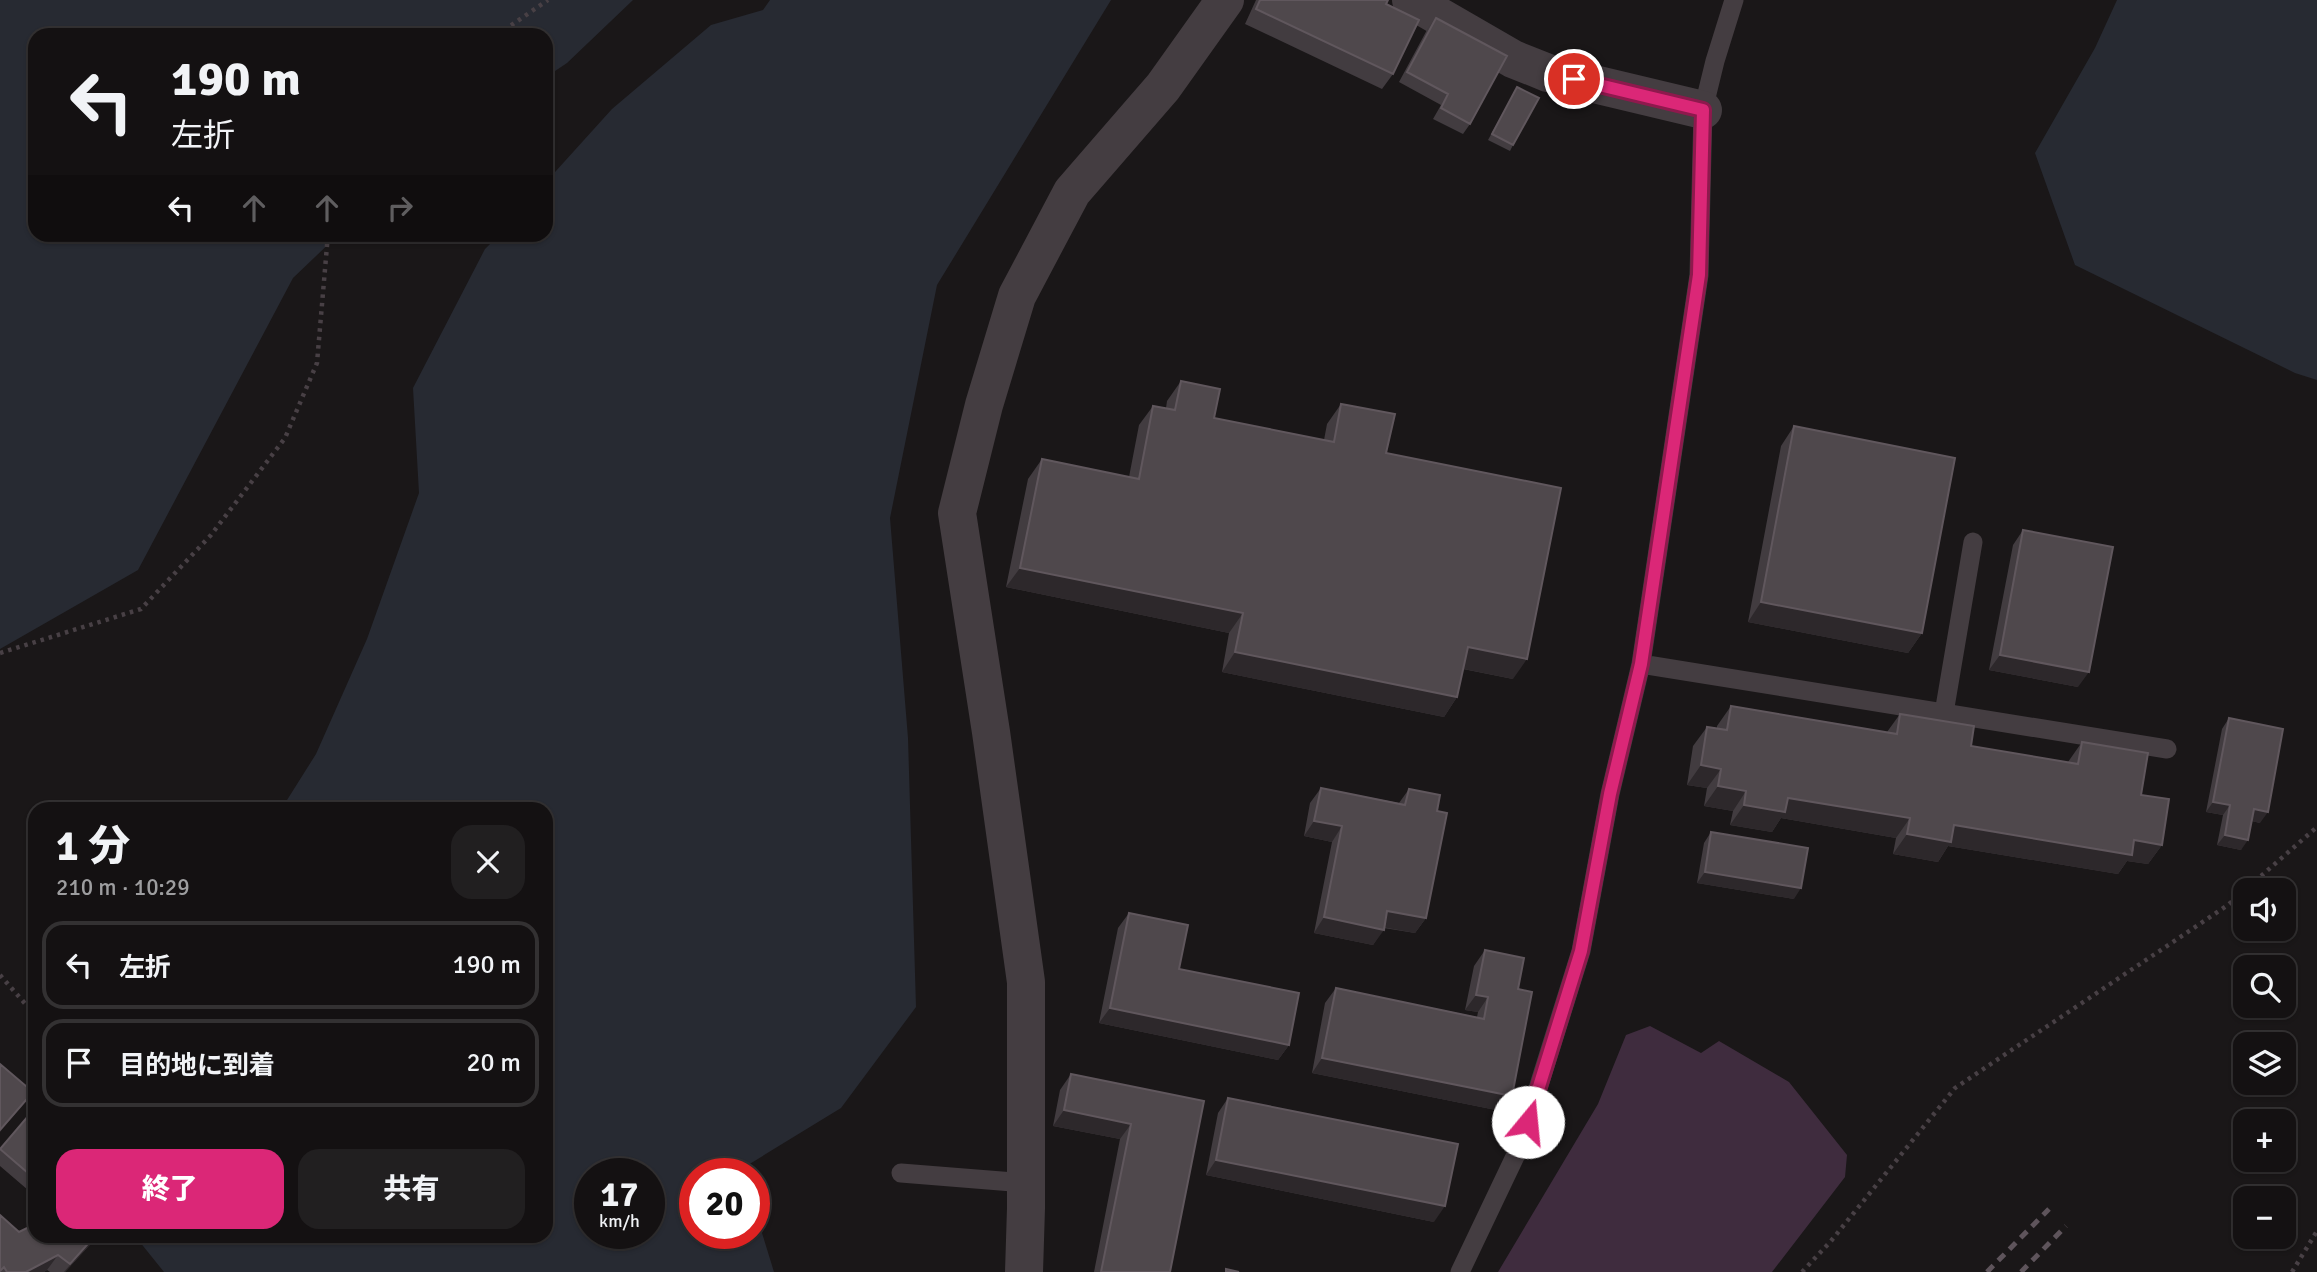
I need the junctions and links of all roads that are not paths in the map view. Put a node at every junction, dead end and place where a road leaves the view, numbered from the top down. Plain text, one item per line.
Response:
1 (1226, 0) edge
2 (1411, 0) edge
3 (1734, 0) edge
4 (1703, 110) junction
5 (1973, 542) dead end
6 (1641, 664) junction
7 (1944, 713) junction
8 (2167, 749) dead end
9 (901, 1173) dead end
10 (1026, 1182) junction
11 (1024, 1272) edge
12 (1460, 1272) edge

1 - 10 street
2 - 4 street
3 - 4 lane
4 - 6 lane
5 - 7 lane
6 - 7 lane
6 - 12 lane
7 - 8 lane
9 - 10 lane
10 - 11 street

